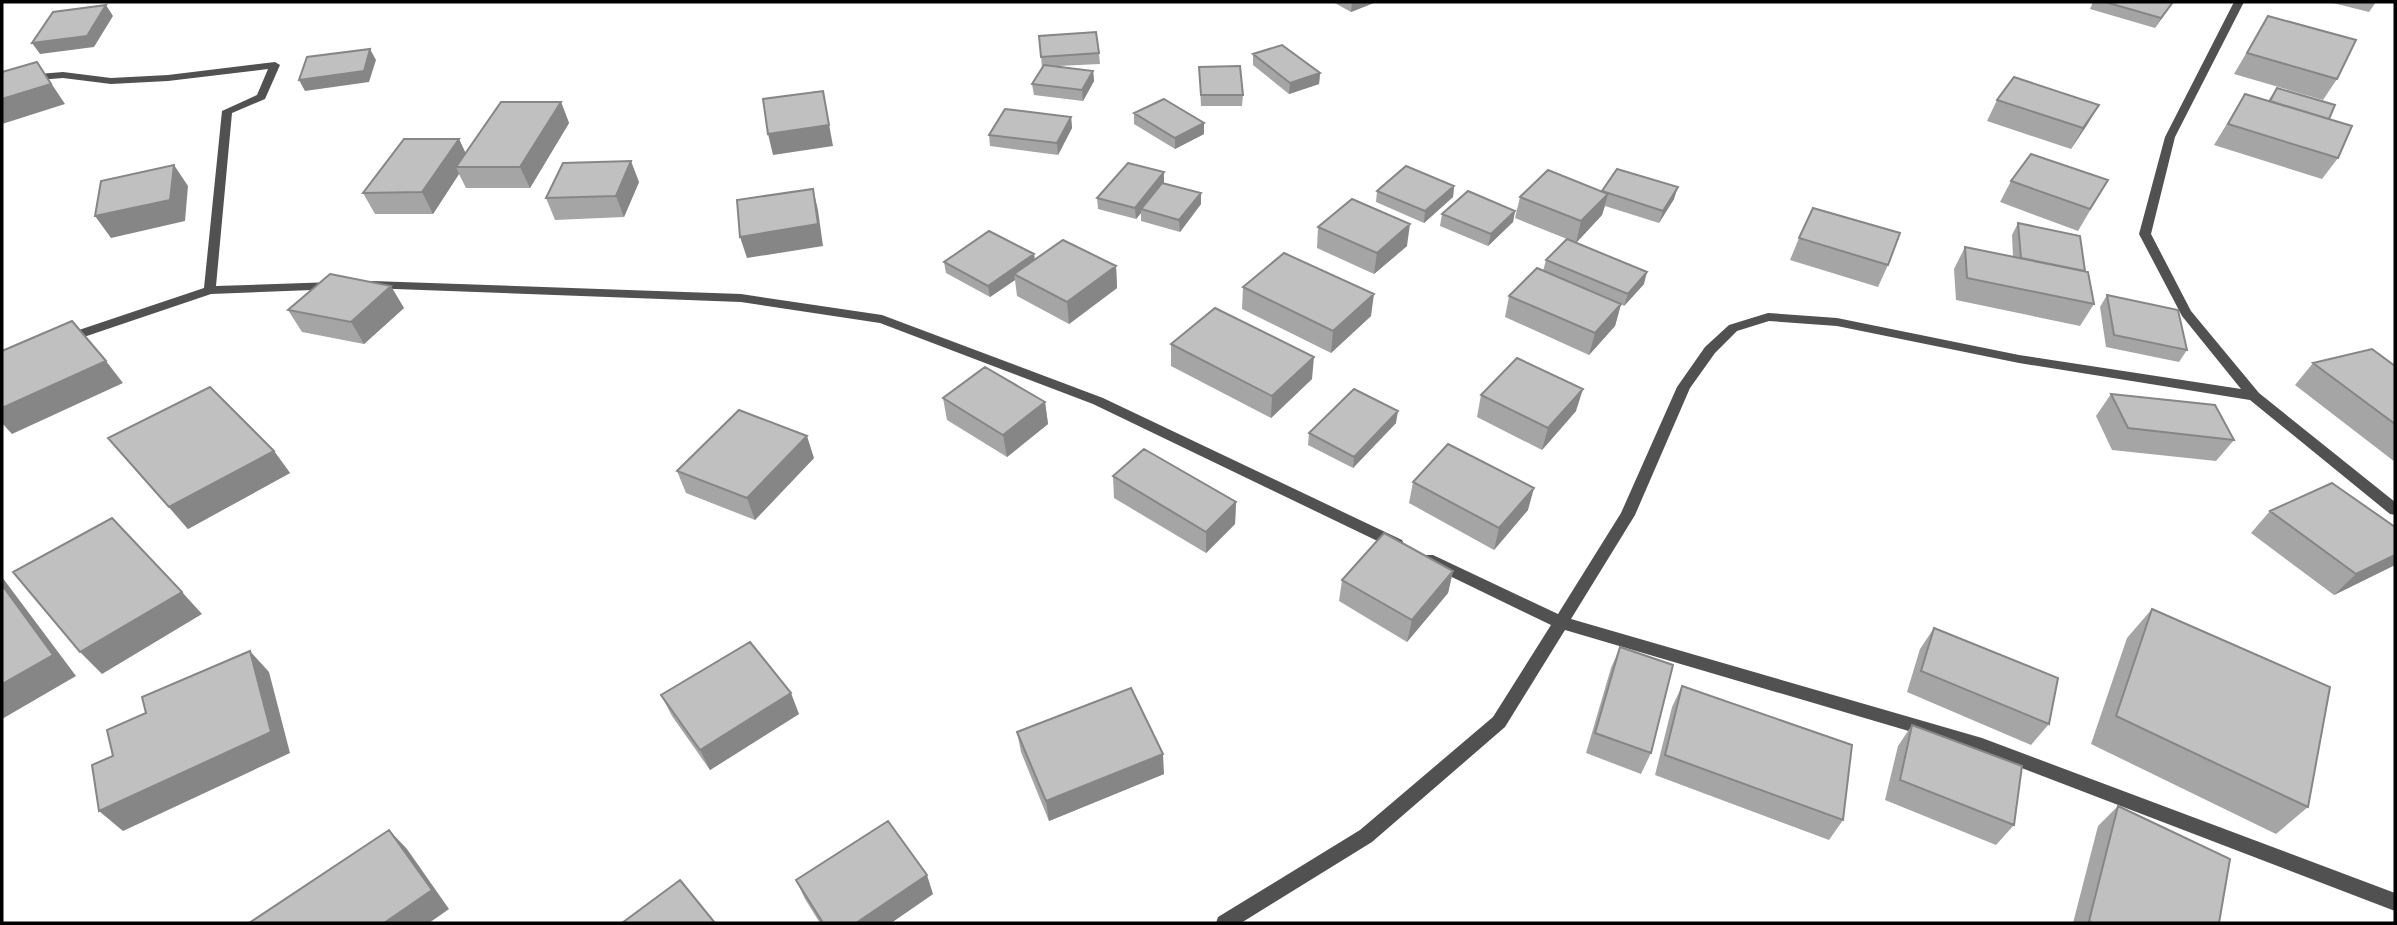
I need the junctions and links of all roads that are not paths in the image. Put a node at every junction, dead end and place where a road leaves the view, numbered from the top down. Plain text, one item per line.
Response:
1 (2239, 2) edge
2 (2, 80) edge
3 (210, 290) junction
4 (52, 344) edge
5 (2254, 396) junction
6 (2395, 510) edge
7 (1560, 622) junction
8 (2395, 902) edge
9 (1225, 923) edge

1 - 5 street
2 - 3 street
3 - 4 street
3 - 7 street
5 - 6 street
5 - 7 street
7 - 8 street
7 - 9 street

